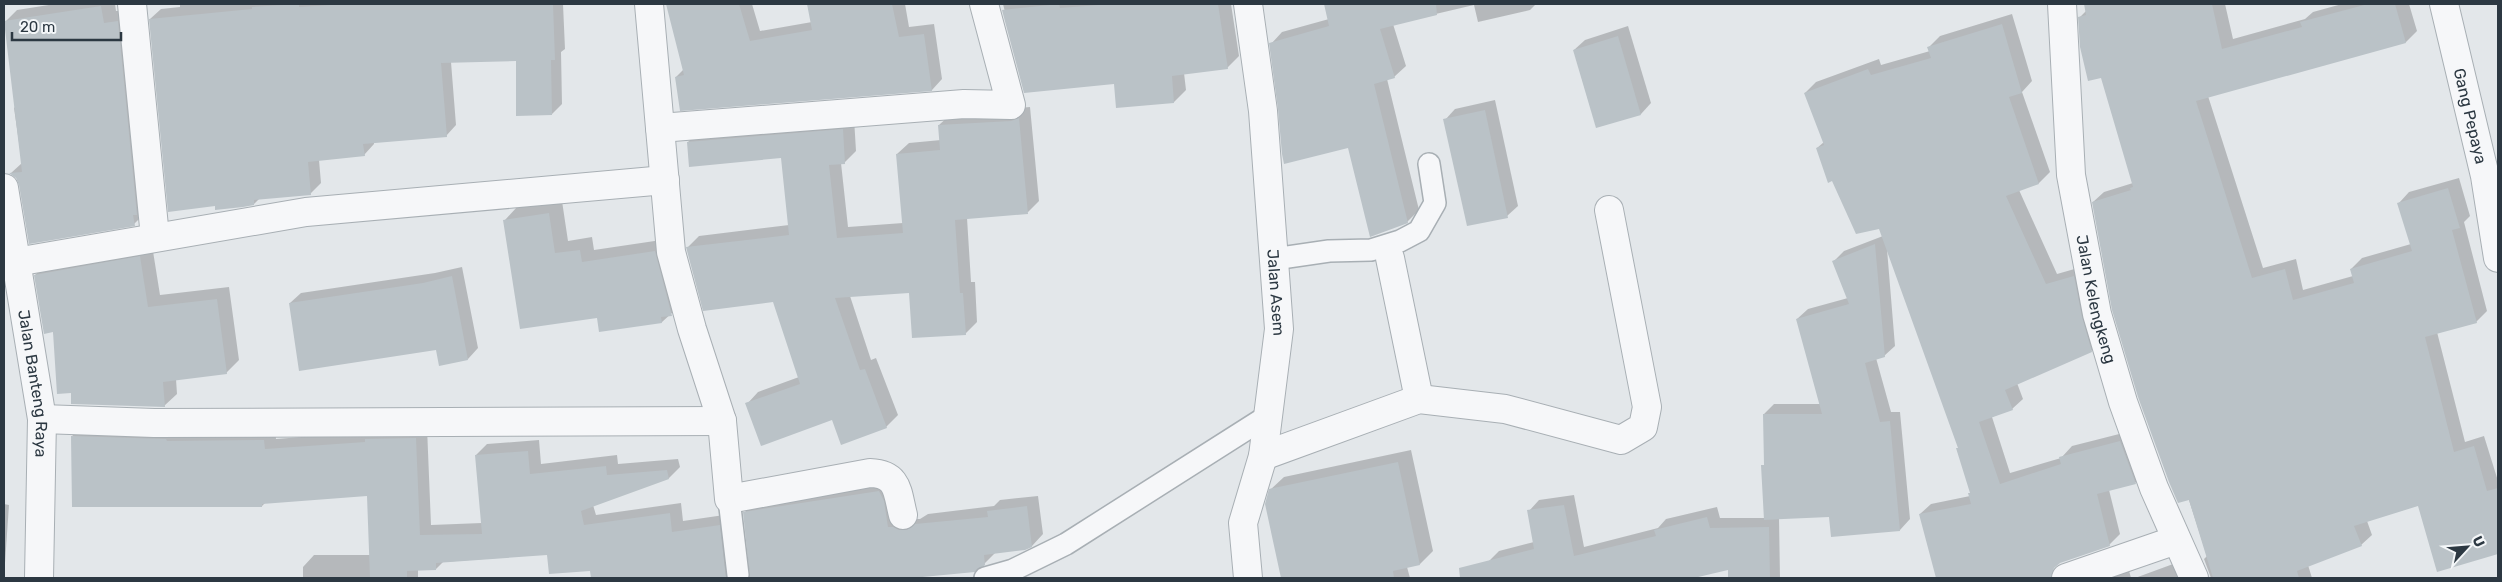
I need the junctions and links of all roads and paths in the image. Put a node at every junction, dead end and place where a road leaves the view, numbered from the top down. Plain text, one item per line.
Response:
1 (132, 4) edge
2 (649, 4) edge
3 (984, 4) edge
4 (1248, 4) edge
5 (2062, 4) edge
6 (2444, 4) edge
7 (660, 128) junction
8 (1429, 164) dead end
9 (664, 180) junction
10 (4, 188) edge
11 (1609, 210) dead end
12 (155, 237) junction
13 (1390, 258) dead end
14 (2498, 258) edge
15 (1274, 259) junction
16 (16, 262) junction
17 (1419, 399) junction
18 (1269, 415) junction
19 (42, 419) junction
20 (722, 421) junction
21 (1259, 469) junction
22 (728, 499) junction
23 (903, 516) dead end
24 (2176, 540) junction
25 (738, 575) dead end
26 (39, 578) edge
27 (985, 578) edge
28 (1248, 578) edge
29 (2066, 578) edge
30 (2194, 578) edge

1 - 12 street
2 - 7 street
3 - 7 street
4 - 15 street, Jalan Asem
5 - 24 street, Jalan Kelengkeng
6 - 14 street, Gang Pepaya
7 - 9 street
8 - 15 lane
9 - 12 street
9 - 20 street
10 - 16 street, Jalan Banteng Raya
11 - 17 street
12 - 16 street
13 - 17 street
15 - 18 street, Jalan Asem
16 - 19 street, Jalan Banteng Raya
17 - 21 street
18 - 21 street, Jalan Asem
18 - 27 lane
19 - 20 street
19 - 26 street, Jalan Banteng Raya
20 - 22 street
21 - 28 street, Jalan Asem
22 - 23 street
22 - 25 lane
24 - 29 street
24 - 30 street, Jalan Kelengkeng

